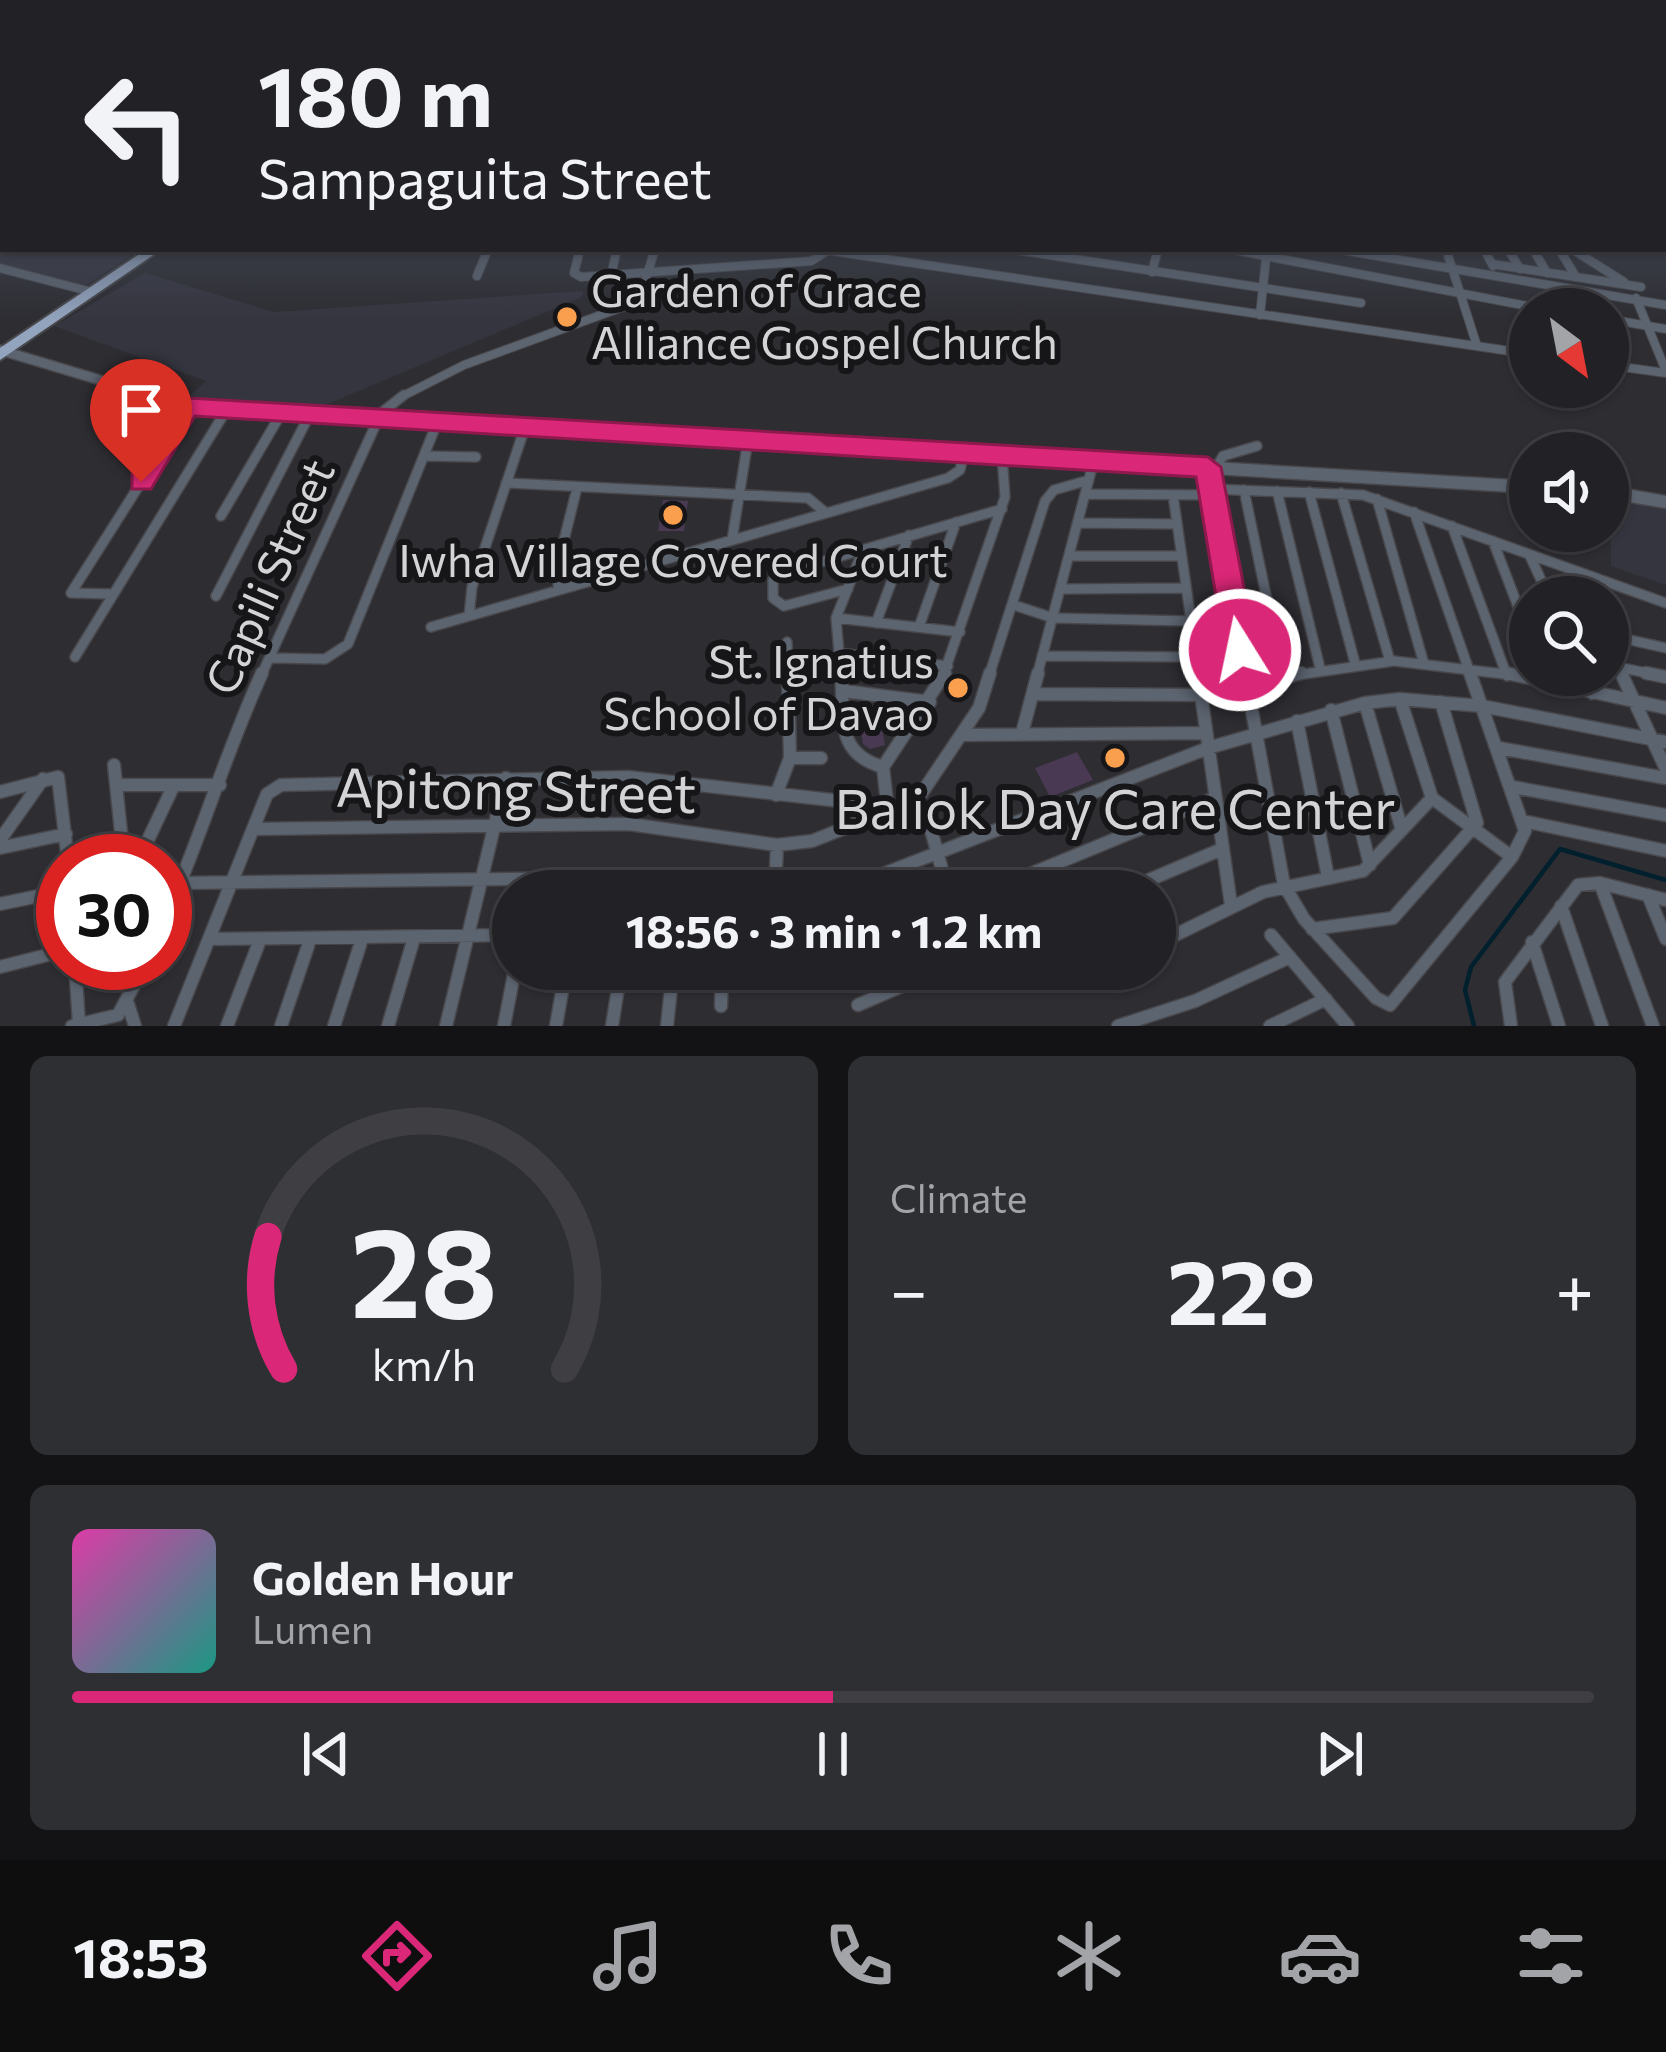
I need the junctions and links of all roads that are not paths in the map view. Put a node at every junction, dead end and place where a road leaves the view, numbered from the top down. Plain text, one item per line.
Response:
1 (148, 252) edge
2 (487, 252) edge
3 (579, 252) edge
4 (616, 252) edge
5 (654, 252) edge
6 (826, 252) edge
7 (843, 252) edge
8 (1029, 252) edge
9 (1035, 252) edge
10 (1157, 252) edge
11 (1352, 252) edge
12 (1370, 252) edge
13 (1447, 252) edge
14 (1486, 252) edge
15 (1510, 252) edge
16 (1535, 252) edge
17 (1560, 252) edge
18 (1577, 252) edge
19 (1266, 253) edge
20 (1492, 264) junction
21 (0, 268) edge
22 (1520, 269) junction
23 (1456, 271) junction
24 (1152, 272) junction
25 (1547, 273) junction
26 (650, 274) junction
27 (477, 276) dead end
28 (611, 276) junction
29 (1498, 276) junction
30 (1576, 277) junction
31 (1022, 278) junction
32 (1629, 285) junction
33 (1641, 287) dead end
34 (1262, 289) junction
35 (89, 291) junction
36 (1464, 296) junction
37 (1636, 299) junction
38 (1361, 303) dead end
39 (1509, 303) edge
40 (1666, 303) edge
41 (1261, 315) junction
42 (1629, 324) edge
43 (1647, 326) junction
44 (1666, 329) edge
45 (1477, 346) junction
46 (1, 351) edge
47 (1509, 351) edge
48 (1629, 367) edge
49 (1666, 372) edge
50 (188, 407) junction
51 (227, 409) junction
52 (282, 412) junction
53 (310, 414) junction
54 (376, 420) junction
55 (437, 423) junction
56 (524, 430) junction
57 (748, 440) junction
58 (1257, 446) dead end
59 (964, 453) junction
60 (1001, 455) junction
61 (424, 456) junction
62 (476, 457) dead end
63 (1094, 460) junction
64 (1212, 468) junction
65 (1089, 480) junction
66 (506, 483) junction
67 (1509, 487) edge
68 (577, 488) junction
69 (1244, 490) junction
70 (1277, 491) junction
71 (1212, 492) junction
72 (1309, 492) junction
73 (1341, 493) junction
74 (1085, 494) junction
75 (737, 495) junction
76 (1173, 495) junction
77 (1629, 496) edge
78 (1377, 499) junction
79 (1666, 502) edge
80 (1002, 508) junction
81 (1414, 512) junction
82 (826, 513) junction
83 (221, 516) dead end
84 (956, 522) junction
85 (1078, 524) junction
86 (1177, 524) junction
87 (1452, 526) junction
88 (909, 535) junction
89 (732, 540) junction
90 (1493, 541) junction
91 (862, 550) junction
92 (1529, 554) junction
93 (1070, 556) junction
94 (1181, 556) junction
95 (1573, 570) junction
96 (1539, 576) edge
97 (1576, 576) edge
98 (1509, 583) edge
99 (1186, 588) junction
100 (848, 589) junction
101 (1061, 589) junction
102 (558, 590) junction
103 (113, 594) junction
104 (216, 596) dead end
105 (1666, 603) edge
106 (1014, 605) junction
107 (469, 616) junction
108 (836, 618) junction
109 (1053, 618) junction
110 (1190, 621) junction
111 (876, 622) junction
112 (431, 627) dead end
113 (919, 627) junction
114 (960, 632) junction
115 (787, 642) dead end
116 (1629, 643) edge
117 (1666, 647) edge
118 (838, 653) junction
119 (1042, 656) junction
120 (75, 657) dead end
121 (1196, 657) junction
122 (271, 658) junction
123 (1390, 662) junction
124 (1355, 663) junction
125 (1424, 664) junction
126 (948, 666) junction
127 (1320, 668) junction
128 (1629, 669) edge
129 (1468, 670) junction
130 (1507, 676) joint
131 (1666, 676) edge
132 (1283, 678) junction
133 (1247, 689) junction
134 (1629, 689) edge
135 (844, 691) junction
136 (1033, 694) junction
137 (1201, 694) junction
138 (1611, 696) edge
139 (1400, 699) junction
140 (1635, 701) junction
141 (1441, 702) junction
142 (930, 703) junction
143 (1365, 703) junction
144 (1482, 706) junction
145 (1666, 708) edge
146 (1331, 710) junction
147 (1297, 721) junction
148 (1022, 733) junction
149 (1206, 733) junction
150 (1255, 734) junction
151 (962, 735) junction
152 (1659, 740) edge
153 (1208, 748) junction
154 (1499, 748) junction
155 (790, 758) junction
156 (821, 758) dead end
157 (114, 765) dead end
158 (883, 767) junction
159 (1666, 774) edge
160 (506, 778) junction
161 (44, 779) junction
162 (220, 784) junction
163 (116, 785) junction
164 (174, 785) junction
165 (1513, 787) junction
166 (0, 792) edge
167 (776, 795) junction
168 (1215, 798) junction
169 (1432, 798) junction
170 (911, 809) junction
171 (888, 811) junction
172 (1666, 815) edge
173 (1523, 821) junction
174 (494, 825) junction
175 (254, 829) junction
176 (1474, 829) junction
177 (1402, 830) junction
178 (66, 833) joint
179 (121, 834) edge
180 (151, 834) edge
181 (0, 844) edge
182 (777, 845) junction
183 (1222, 848) junction
184 (1666, 851) edge
185 (938, 852) junction
186 (192, 855) edge
187 (1512, 857) junction
188 (1370, 865) junction
189 (776, 870) edge
190 (892, 870) edge
191 (942, 870) edge
192 (1040, 870) edge
193 (1172, 870) edge
194 (482, 878) junction
195 (492, 878) edge
196 (1328, 878) junction
197 (232, 882) junction
198 (192, 883) edge
199 (1600, 883) junction
200 (1284, 885) junction
201 (1648, 895) junction
202 (36, 897) edge
203 (1666, 899) edge
204 (0, 904) edge
205 (1231, 905) junction
206 (1561, 905) junction
207 (1312, 929) junction
208 (1176, 934) edge
209 (492, 935) edge
210 (1271, 935) dead end
211 (468, 936) junction
212 (414, 938) junction
213 (209, 939) junction
214 (362, 939) junction
215 (1666, 939) edge
216 (260, 940) junction
217 (310, 940) junction
218 (1532, 942) junction
219 (1290, 957) junction
220 (36, 958) edge
221 (0, 967) edge
222 (75, 990) edge
223 (134, 990) edge
224 (511, 990) edge
225 (562, 990) edge
226 (618, 990) edge
227 (671, 990) edge
228 (721, 990) edge
229 (893, 990) edge
230 (1326, 1000) junction
231 (128, 1004) junction
232 (858, 1005) dead end
233 (721, 1006) dead end
234 (104, 1024) edge
235 (75, 1025) edge
236 (135, 1026) edge
237 (174, 1026) edge
238 (227, 1026) edge
239 (281, 1026) edge
240 (334, 1026) edge
241 (388, 1026) edge
242 (446, 1026) edge
243 (504, 1026) edge
244 (556, 1026) edge
245 (613, 1026) edge
246 (667, 1026) edge
247 (1118, 1026) edge
248 (1270, 1026) edge
249 (1348, 1026) edge
250 (1511, 1026) edge
251 (1558, 1026) edge
252 (1602, 1026) edge
253 (1653, 1026) edge

1 - 35 highway
2 - 27 street
3 - 28 street
4 - 28 street
5 - 26 street
6 - 26 street
7 - 31 street
8 - 31 street
9 - 24 street
10 - 24 street
11 - 23 street
12 - 23 street
13 - 23 street
14 - 20 street
15 - 22 street
16 - 25 street
17 - 30 street
18 - 32 street
19 - 34 street
19 - 36 street
20 - 22 street
20 - 29 street
21 - 35 street
22 - 25 street
23 - 29 street
23 - 36 street
23 - 37 street
24 - 34 street
25 - 30 street
26 - 28 street
26 - 54 street
29 - 37 street
30 - 32 street
31 - 41 street
32 - 33 street
34 - 38 street
34 - 41 street
35 - 46 highway
36 - 39 street
36 - 45 street
37 - 40 street
37 - 43 street
41 - 45 street
42 - 43 street
43 - 44 street
43 - 49 street
45 - 47 street
46 - 50 street
48 - 49 street
50 - 51 street
50 - 103 street
51 - 52 street
51 - 103 street
52 - 53 street
52 - 83 street
53 - 54 street
53 - 104 street
54 - 55 street
54 - 122 street, Capili Street
55 - 56 street
55 - 61 street
56 - 57 street
56 - 66 street
57 - 59 street
57 - 75 street
58 - 64 street
59 - 60 street
59 - 82 street
60 - 63 street
60 - 80 street
61 - 62 street
61 - 122 street
63 - 64 street
63 - 65 street
64 - 67 street
64 - 71 street
65 - 74 street
65 - 106 street
66 - 68 street
66 - 107 street
68 - 75 street
68 - 102 street
69 - 70 street
69 - 71 street
69 - 132 street
70 - 72 street
70 - 127 street
71 - 76 street
71 - 133 street
72 - 73 street
72 - 124 street
73 - 78 street
73 - 123 street
74 - 76 street
74 - 85 street
75 - 82 street
75 - 89 street
76 - 86 street
77 - 79 street
78 - 81 street
78 - 125 street
80 - 84 street
80 - 114 street
81 - 87 street
81 - 129 street
82 - 89 street
84 - 88 street
84 - 113 street
85 - 86 street
85 - 93 street
86 - 94 street
87 - 90 street
87 - 130 street
88 - 91 street
88 - 111 street
89 - 102 street
90 - 92 street
90 - 98 street
91 - 100 street
91 - 100 street
92 - 95 street
92 - 96 street
93 - 94 street
93 - 101 street
94 - 99 street
95 - 97 street
95 - 105 street
99 - 101 street
99 - 110 street
100 - 108 street
101 - 109 street
102 - 107 street
103 - 120 street
106 - 109 street
106 - 151 street
107 - 112 street
108 - 111 street
108 - 118 street
109 - 110 street
109 - 119 street
110 - 121 street
111 - 113 street
113 - 114 street
114 - 126 street
115 - 155 street
116 - 117 street
118 - 126 street
118 - 135 street
119 - 121 street
119 - 136 street
121 - 137 street
122 - 162 street, Capili Street
123 - 124 street
123 - 125 street
124 - 127 street
125 - 129 street
126 - 142 street
127 - 132 street
128 - 131 street
129 - 130 street
129 - 144 street
132 - 133 street
133 - 150 street
134 - 140 street
135 - 142 street
135 - 158 street
136 - 137 street
136 - 148 street
137 - 149 street
138 - 140 street
139 - 141 street
139 - 143 street
139 - 169 street
140 - 145 street
140 - 152 street
141 - 144 street
141 - 176 street
142 - 158 street
143 - 146 street
143 - 177 street
144 - 152 street
144 - 154 street
146 - 147 street
146 - 188 street
147 - 150 street
147 - 196 street
148 - 149 street
148 - 151 street
149 - 153 street
150 - 153 street
150 - 200 street
151 - 170 street
152 - 159 street
153 - 168 street
153 - 185 street
154 - 159 street
154 - 165 street
155 - 156 street
155 - 167 street
157 - 163 street
158 - 171 street
160 - 167 street
160 - 174 street
160 - 175 street
161 - 166 street
161 - 178 street
161 - 181 street
162 - 164 street
162 - 186 street, Capili Street
163 - 164 street
163 - 179 street
164 - 180 street
165 - 172 street
165 - 173 street
167 - 171 street
168 - 183 street
168 - 192 street
169 - 176 street
169 - 177 street
170 - 171 street
170 - 185 street
171 - 182 street
173 - 184 street
173 - 187 street
174 - 175 street, Apitong Street
174 - 182 street, Apitong Street
174 - 194 street
175 - 197 street
176 - 187 street
176 - 207 street
177 - 188 street
178 - 181 street
182 - 189 street
183 - 193 street
183 - 205 street
185 - 190 street
185 - 191 street
187 - 207 street
188 - 196 street
194 - 195 street
194 - 197 street
194 - 211 street
196 - 200 street
197 - 198 street
197 - 213 street
199 - 201 street
199 - 206 street
199 - 253 street
200 - 205 street
200 - 207 street
201 - 203 street
201 - 215 street
202 - 204 street
205 - 208 street
206 - 218 street
206 - 252 street
209 - 211 street
210 - 219 street
211 - 212 street
211 - 242 street
212 - 214 street
212 - 241 street
213 - 216 street
213 - 237 street
214 - 217 street
214 - 240 street
216 - 217 street
216 - 238 street
217 - 239 street
218 - 250 street
218 - 251 street
219 - 230 street
219 - 247 street
220 - 221 street
222 - 235 street
223 - 231 street
224 - 243 street
225 - 244 street
226 - 245 street
227 - 246 street
228 - 233 street
229 - 232 street
230 - 248 street
230 - 249 street
231 - 234 street
231 - 236 street
234 - 235 street

